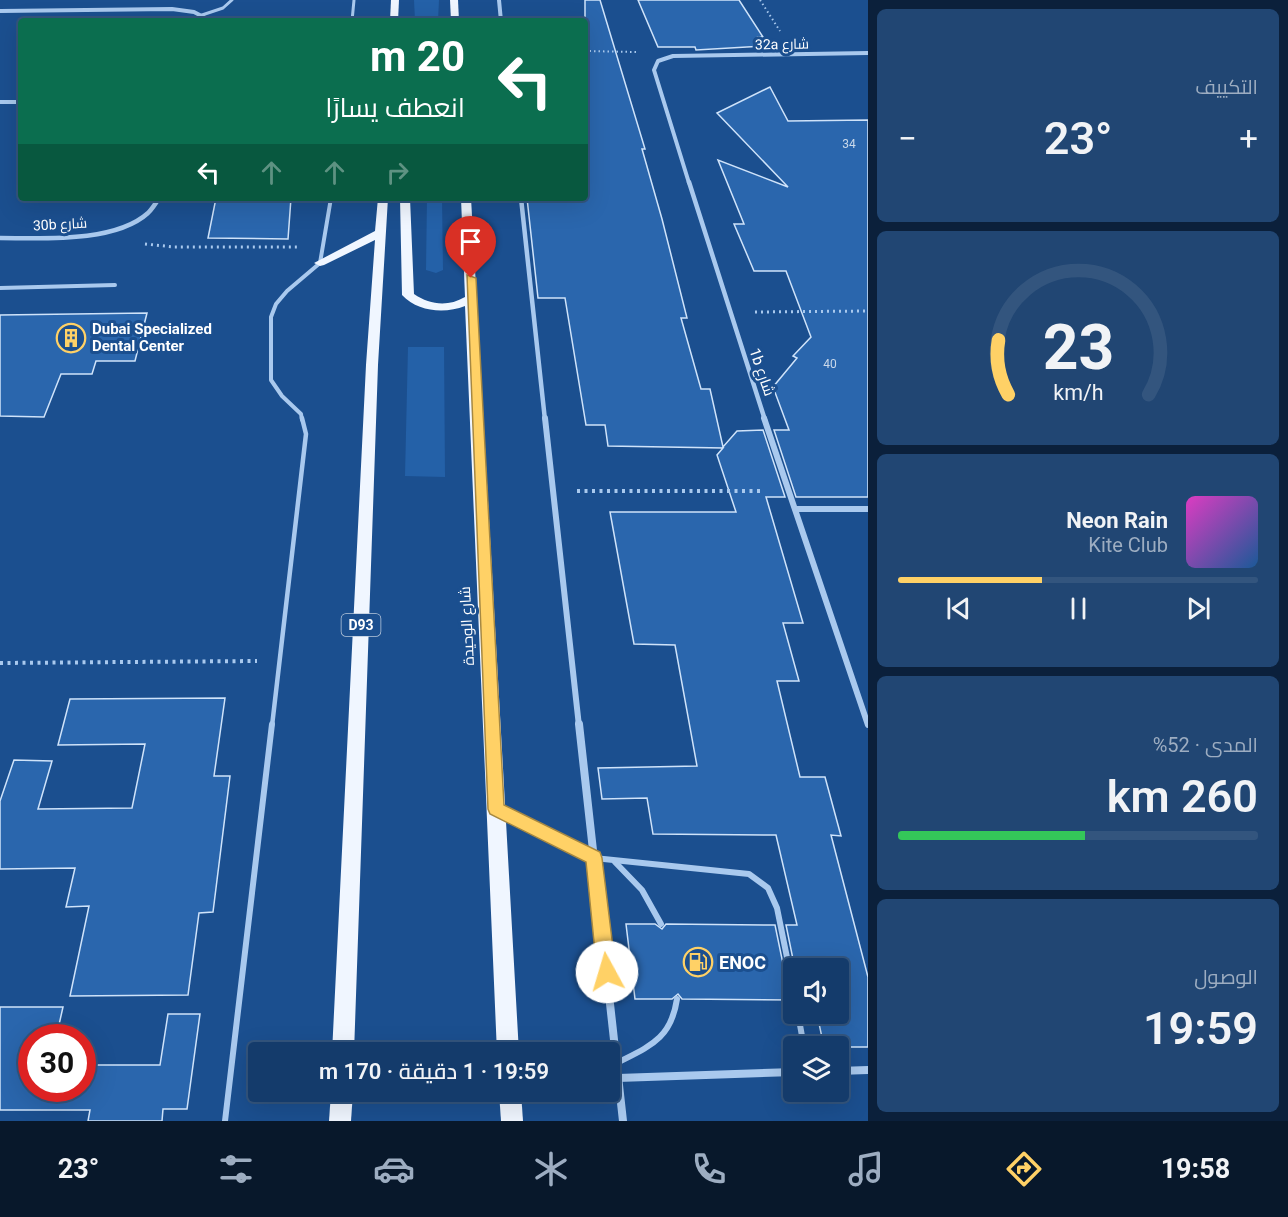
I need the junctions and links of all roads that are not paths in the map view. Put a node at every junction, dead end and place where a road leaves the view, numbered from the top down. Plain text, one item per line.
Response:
1 (232, 0) edge
2 (354, 0) edge
3 (395, 0) edge
4 (454, 0) edge
5 (499, 0) edge
6 (0, 11) edge
7 (202, 15) junction
8 (206, 18) edge
9 (352, 18) edge
10 (394, 18) edge
11 (455, 18) edge
12 (501, 18) edge
13 (868, 53) edge
14 (673, 56) joint
15 (0, 102) edge
16 (18, 102) edge
17 (156, 201) edge
18 (331, 201) edge
19 (383, 201) edge
20 (405, 201) edge
21 (466, 201) edge
22 (521, 201) edge
23 (380, 233) junction
24 (0, 238) edge
25 (320, 263) junction
26 (115, 285) dead end
27 (0, 288) edge
28 (472, 298) junction
29 (796, 509) junction
30 (868, 509) edge
31 (868, 725) edge
32 (496, 809) junction
33 (594, 858) junction
34 (614, 861) junction
35 (661, 924) dead end
36 (787, 958) edge
37 (677, 999) dead end
38 (343, 1042) edge
39 (507, 1042) edge
40 (615, 1042) edge
41 (620, 1061) edge
42 (868, 1070) edge
43 (849, 1071) edge
44 (783, 1072) edge
45 (620, 1078) edge
46 (620, 1100) edge
47 (341, 1102) edge
48 (511, 1102) edge
49 (225, 1121) edge
50 (340, 1121) edge
51 (512, 1121) edge
52 (622, 1121) edge

1 - 7 lane
2 - 9 lane
3 - 10 main road
4 - 11 main road
5 - 12 street
6 - 7 street
7 - 8 street
13 - 14 street, 32a شارع
14 - 29 street, 1b شارع
15 - 16 street
17 - 24 street, 30b شارع
18 - 25 lane
19 - 23 main road, D93
20 - 28 main road
21 - 28 main road, شارع الوحيدة
22 - 33 street
23 - 25 main road
23 - 38 main road, D93
25 - 49 lane
26 - 27 lane
28 - 32 main road, شارع الوحيدة
29 - 30 street
29 - 31 street, 1b شارع
32 - 33 lane
32 - 39 main road, شارع الوحيدة
33 - 34 lane
33 - 40 street
34 - 35 lane
34 - 36 lane
37 - 41 lane
42 - 43 street
44 - 45 street
46 - 52 street
47 - 50 main road
48 - 51 main road

